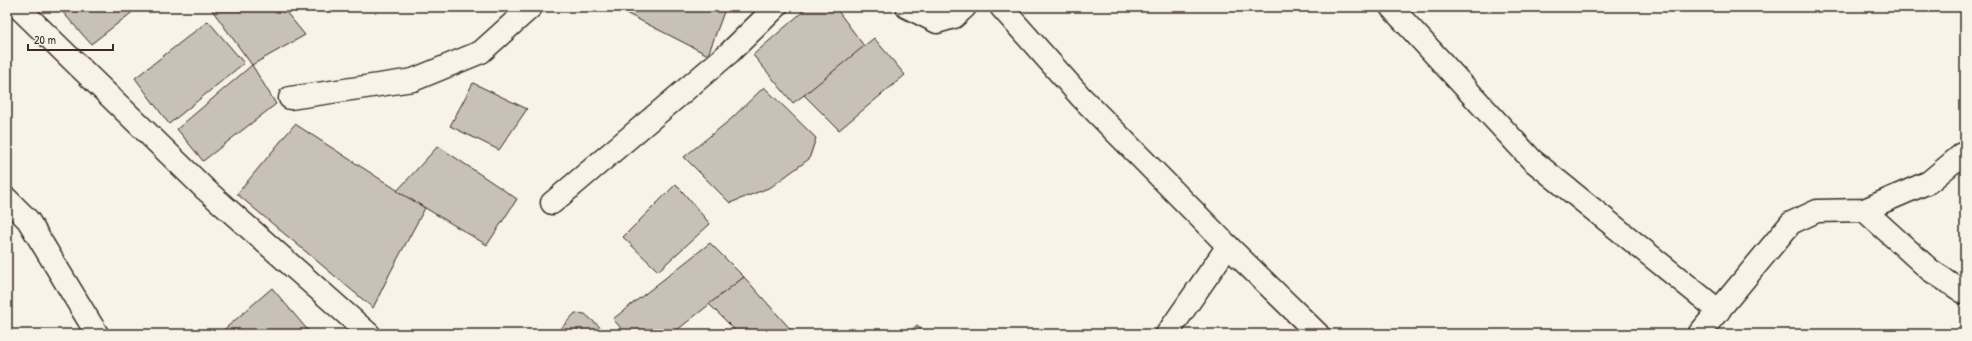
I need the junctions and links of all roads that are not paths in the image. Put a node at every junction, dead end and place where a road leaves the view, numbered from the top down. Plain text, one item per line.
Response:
1 (18, 7) edge
2 (531, 7) edge
3 (776, 7) edge
4 (907, 7) edge
5 (965, 7) edge
6 (1001, 7) edge
7 (1391, 7) edge
8 (290, 98) dead end
9 (1965, 152) edge
10 (7, 199) edge
11 (552, 203) dead end
12 (1864, 210) junction
13 (1228, 246) junction
14 (1965, 292) edge
15 (1718, 311) junction
16 (97, 334) edge
17 (369, 334) edge
18 (1167, 334) edge
19 (1318, 334) edge
20 (1699, 334) edge

1 - 17 street
2 - 8 street
3 - 11 street
4 - 5 street
6 - 13 street
7 - 15 street
9 - 12 street
10 - 16 street
12 - 14 street
12 - 15 street
13 - 18 street
13 - 19 street
15 - 20 street

